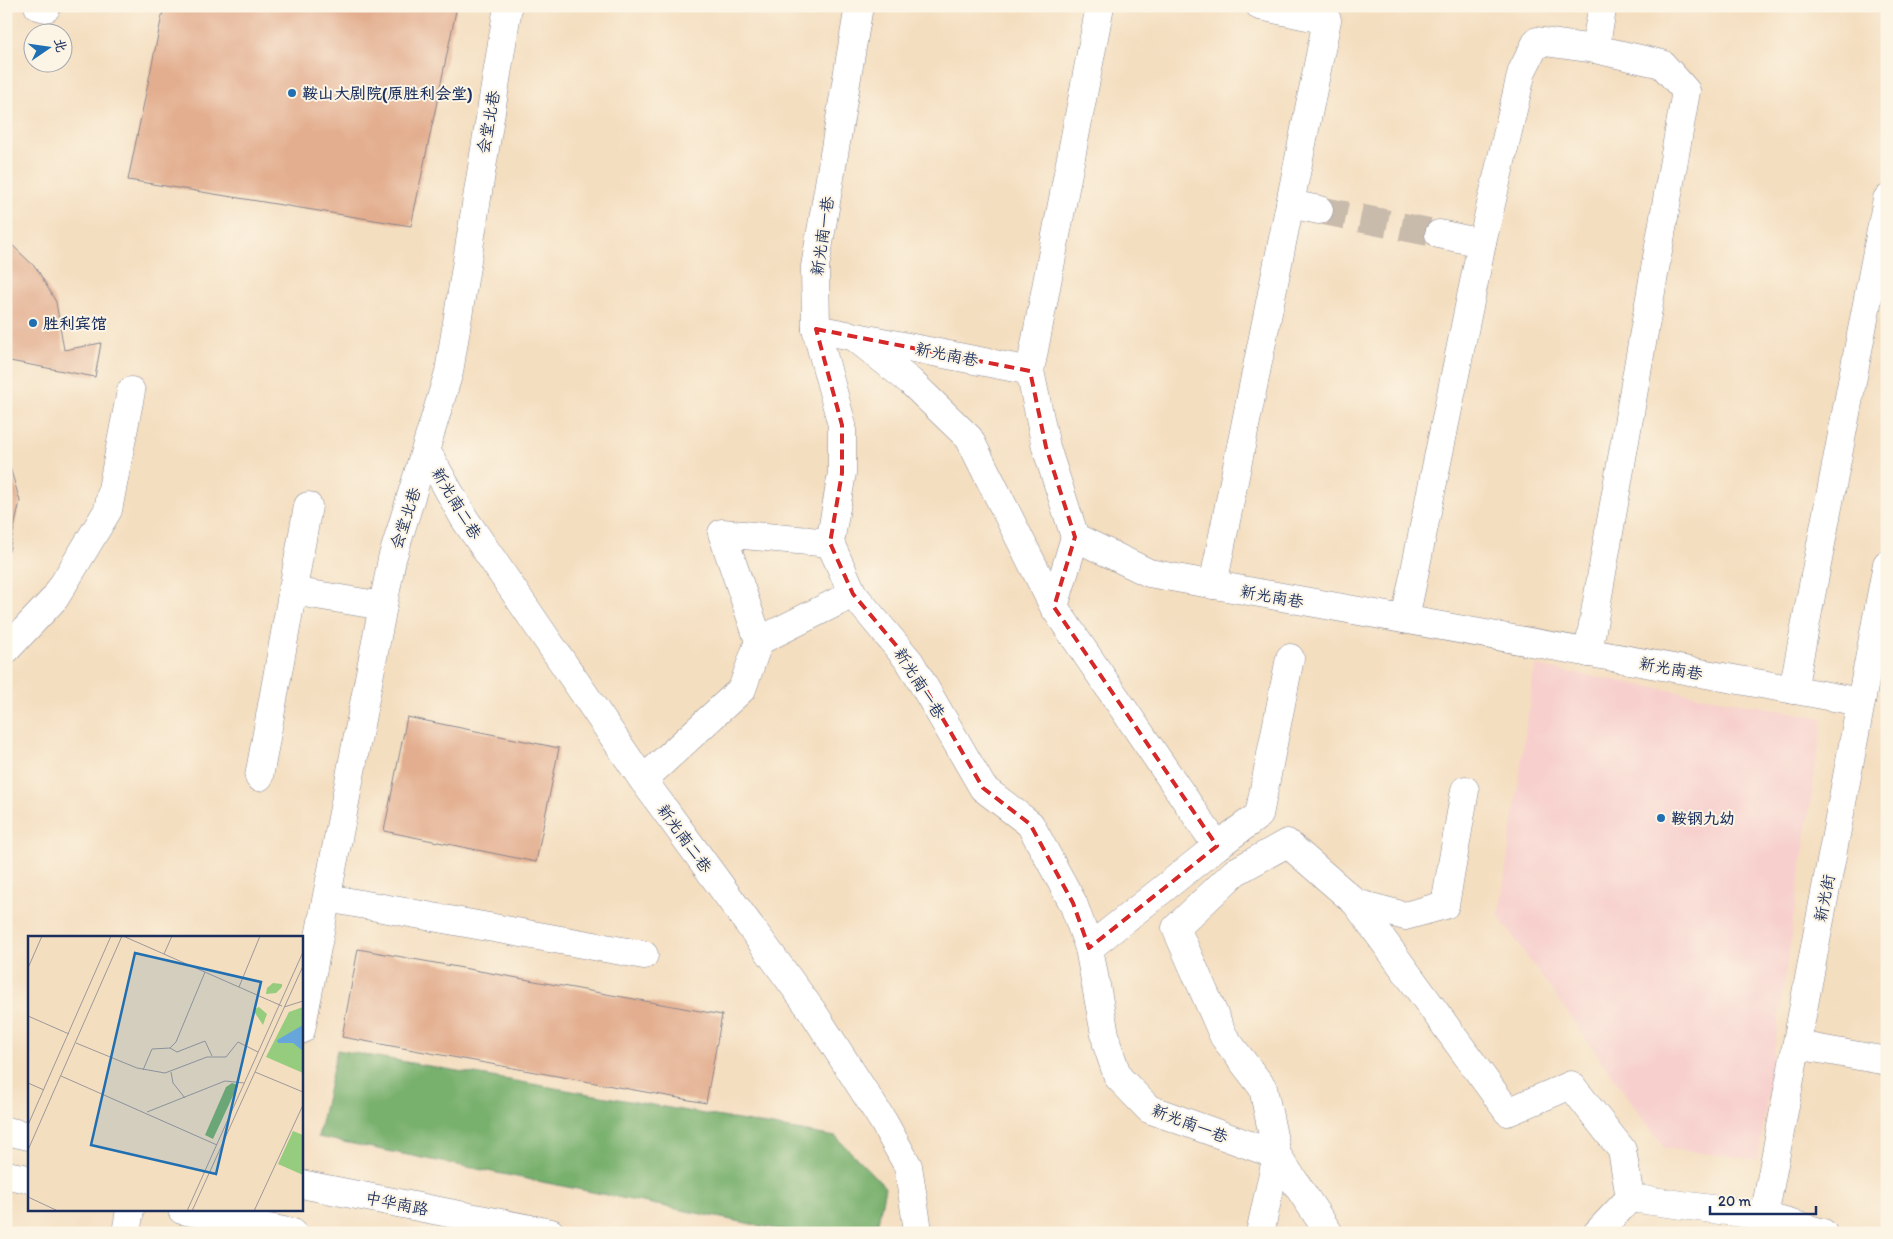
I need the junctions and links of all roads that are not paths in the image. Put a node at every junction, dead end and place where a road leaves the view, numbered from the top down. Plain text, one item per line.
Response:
1 (508, 6) edge
2 (859, 6) edge
3 (1100, 6) edge
4 (1260, 6) edge
5 (1602, 10) dead end
6 (1595, 49) junction
7 (1887, 199) edge
8 (1290, 204) junction
9 (1319, 210) tunnel mouth
10 (1439, 234) tunnel mouth
11 (1482, 243) junction
12 (816, 329) junction
13 (854, 336) junction
14 (1030, 371) junction
15 (131, 391) dead end
16 (427, 452) junction
17 (308, 506) dead end
18 (1075, 537) junction
19 (830, 543) junction
20 (1886, 576) edge
21 (1213, 585) junction
22 (292, 590) junction
23 (853, 594) junction
24 (383, 606) junction
25 (1054, 607) junction
26 (1405, 619) junction
27 (759, 641) junction
28 (6, 650) edge
29 (1588, 653) junction
30 (1290, 658) dead end
31 (1794, 690) junction
32 (1861, 702) junction
33 (259, 777) dead end
34 (643, 780) junction
35 (1464, 790) dead end
36 (1217, 846) junction
37 (327, 898) junction
38 (1356, 903) junction
39 (1089, 948) junction
40 (309, 954) edge
41 (644, 955) dead end
42 (302, 1020) edge
43 (1796, 1045) junction
44 (1887, 1061) edge
45 (6, 1131) edge
46 (28, 1136) edge
47 (1277, 1155) junction
48 (6, 1175) edge
49 (28, 1179) edge
50 (302, 1184) edge
51 (1630, 1198) junction
52 (130, 1212) edge
53 (192, 1212) edge
54 (1763, 1224) edge
55 (126, 1233) edge
56 (293, 1233) edge
57 (551, 1233) edge
58 (916, 1233) edge
59 (1260, 1233) edge
60 (1329, 1233) edge
61 (1597, 1233) edge
62 (1823, 1233) edge

1 - 16 street, 会堂北巷
2 - 12 street, 新光南一巷
3 - 14 street
4 - 8 street
5 - 6 street
6 - 11 street
6 - 29 street
7 - 31 street
8 - 9 street
8 - 21 street
10 - 11 street
11 - 26 street
12 - 13 street, 新光南巷
12 - 19 street, 新光南一巷
13 - 14 street, 新光南巷
13 - 25 street
14 - 18 street
15 - 28 street
16 - 24 street, 会堂北巷
16 - 34 street, 新光南二巷
17 - 22 street
18 - 21 street, 新光南巷
18 - 25 street
19 - 23 street, 新光南一巷
19 - 27 street
20 - 32 street, 新光街
21 - 26 street, 新光南巷
22 - 24 street
22 - 33 street
23 - 27 street
23 - 39 street, 新光南一巷
24 - 37 street, 会堂北巷
25 - 36 street
26 - 29 street, 新光南巷
27 - 34 street
29 - 31 street, 新光南巷
30 - 36 street
31 - 32 street, 新光南巷
32 - 43 street, 新光街
34 - 58 street, 新光南二巷
35 - 38 street
36 - 39 street
37 - 40 street, 会堂北巷
37 - 41 street
38 - 47 street
38 - 51 street
39 - 47 street, 新光南一巷
40 - 42 street, 会堂北巷
43 - 44 street
43 - 54 street, 新光街
45 - 46 street
47 - 59 street
47 - 60 street
48 - 49 street
50 - 57 street, 中华南路
51 - 54 street
51 - 61 street
52 - 55 street
53 - 56 street
54 - 62 street

